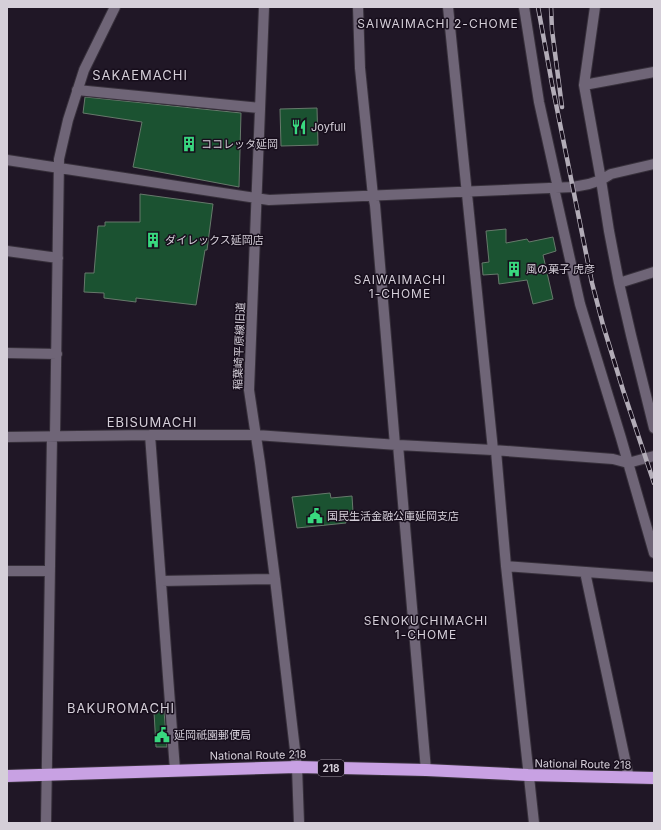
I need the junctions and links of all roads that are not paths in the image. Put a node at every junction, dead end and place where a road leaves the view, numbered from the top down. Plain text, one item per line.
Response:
1 (115, 7) edge
2 (264, 7) edge
3 (358, 7) edge
4 (448, 7) edge
5 (524, 7) edge
6 (595, 7) edge
7 (654, 72) edge
8 (584, 85) junction
9 (77, 90) junction
10 (260, 108) junction
11 (7, 160) edge
12 (654, 164) edge
13 (59, 168) junction
14 (602, 180) junction
15 (556, 188) junction
16 (467, 191) junction
17 (373, 196) junction
18 (256, 198) junction
19 (7, 251) edge
20 (58, 258) junction
21 (654, 272) edge
22 (619, 282) junction
23 (7, 353) edge
24 (57, 354) junction
25 (654, 428) edge
26 (150, 435) junction
27 (256, 435) junction
28 (53, 436) junction
29 (7, 437) edge
30 (397, 445) junction
31 (494, 450) junction
32 (654, 456) edge
33 (628, 463) junction
34 (654, 553) edge
35 (506, 566) junction
36 (7, 571) edge
37 (50, 571) junction
38 (585, 572) junction
39 (654, 576) edge
40 (275, 579) junction
41 (161, 581) junction
42 (297, 767) junction
43 (175, 770) junction
44 (426, 770) junction
45 (46, 774) junction
46 (528, 775) junction
47 (7, 776) edge
48 (629, 778) junction
49 (654, 778) edge
50 (46, 823) edge
51 (299, 823) edge
52 (534, 823) edge

1 - 9 street
2 - 10 street, 稲葉崎平原線旧道
3 - 17 street
4 - 16 street
5 - 15 street
6 - 8 street
7 - 8 street
8 - 14 street
9 - 10 street
9 - 13 street
10 - 18 street, 稲葉崎平原線旧道
11 - 13 street
12 - 14 street
13 - 18 street
13 - 20 street
14 - 15 street
14 - 22 street
15 - 16 street
15 - 33 street
16 - 17 street
16 - 31 street
17 - 18 street
17 - 30 street
18 - 27 street, 稲葉崎平原線旧道
19 - 20 street
20 - 24 street
21 - 22 street
22 - 25 street
23 - 24 street
24 - 28 street
26 - 27 street
26 - 28 street
26 - 41 street
27 - 30 street
27 - 40 street, 稲葉崎平原線旧道
28 - 29 street
28 - 37 street
30 - 31 street
30 - 44 street
31 - 33 street
31 - 35 street
32 - 33 street
33 - 34 street
35 - 38 street
35 - 46 street
36 - 37 street
37 - 45 street
38 - 39 street
38 - 48 street
40 - 41 street
40 - 42 street, 稲葉崎平原線旧道
41 - 43 street
42 - 43 highway, National Route 218 / 218
42 - 44 highway, National Route 218 / 218
42 - 51 street, 稲葉崎平原線旧道
43 - 45 highway, National Route 218 / 218
44 - 46 highway, National Route 218 / 218
45 - 47 highway, National Route 218 / 218
45 - 50 street
46 - 48 highway, National Route 218 / 218
46 - 52 street
48 - 49 highway, National Route 218 / 218

